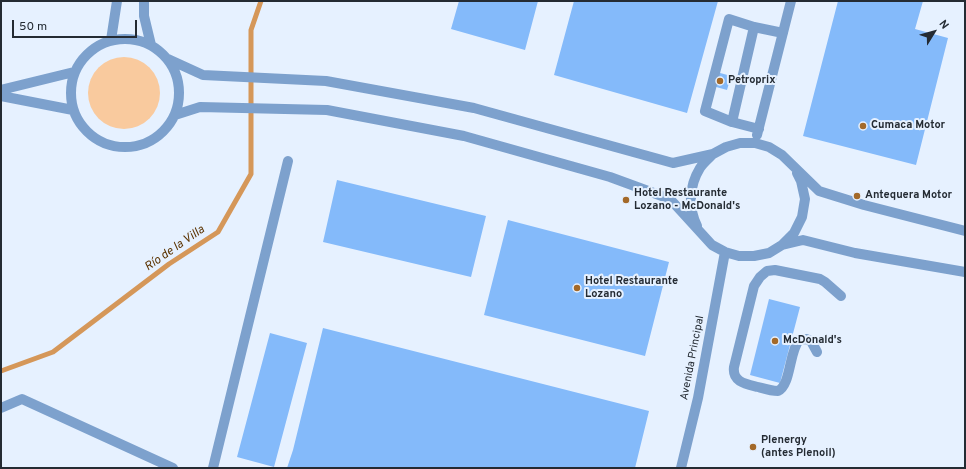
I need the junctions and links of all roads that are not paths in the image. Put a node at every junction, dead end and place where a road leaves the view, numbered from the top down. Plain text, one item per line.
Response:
1 (117, 1) edge
2 (144, 1) edge
3 (791, 1) edge
4 (754, 26) junction
5 (783, 33) junction
6 (111, 40) junction
7 (151, 45) junction
8 (168, 59) junction
9 (74, 72) junction
10 (1, 90) edge
11 (1, 96) edge
12 (73, 110) junction
13 (175, 115) junction
14 (732, 122) junction
15 (759, 129) junction
16 (755, 143) junction
17 (713, 154) junction
18 (288, 161) dead end
19 (793, 166) junction
20 (965, 231) edge
21 (702, 234) junction
22 (782, 245) junction
23 (725, 252) junction
24 (965, 272) edge
25 (841, 296) dead end
26 (816, 352) dead end
27 (1, 408) edge
28 (173, 468) edge
29 (213, 468) edge
30 (681, 468) edge

1 - 6 street
2 - 7 street
3 - 5 street
4 - 5 street
4 - 14 street
4 - 14 street
5 - 15 street
6 - 7 street
6 - 9 street
7 - 8 street
8 - 13 street
8 - 17 street
9 - 10 street
9 - 12 street
11 - 12 street
12 - 13 street
13 - 21 street
14 - 15 street
15 - 16 street
16 - 17 street
16 - 19 street
17 - 21 street
18 - 29 street
19 - 20 street
19 - 22 street
21 - 23 street
22 - 23 street
22 - 24 street
23 - 30 street, Avenida Principal
25 - 26 street
27 - 28 street

